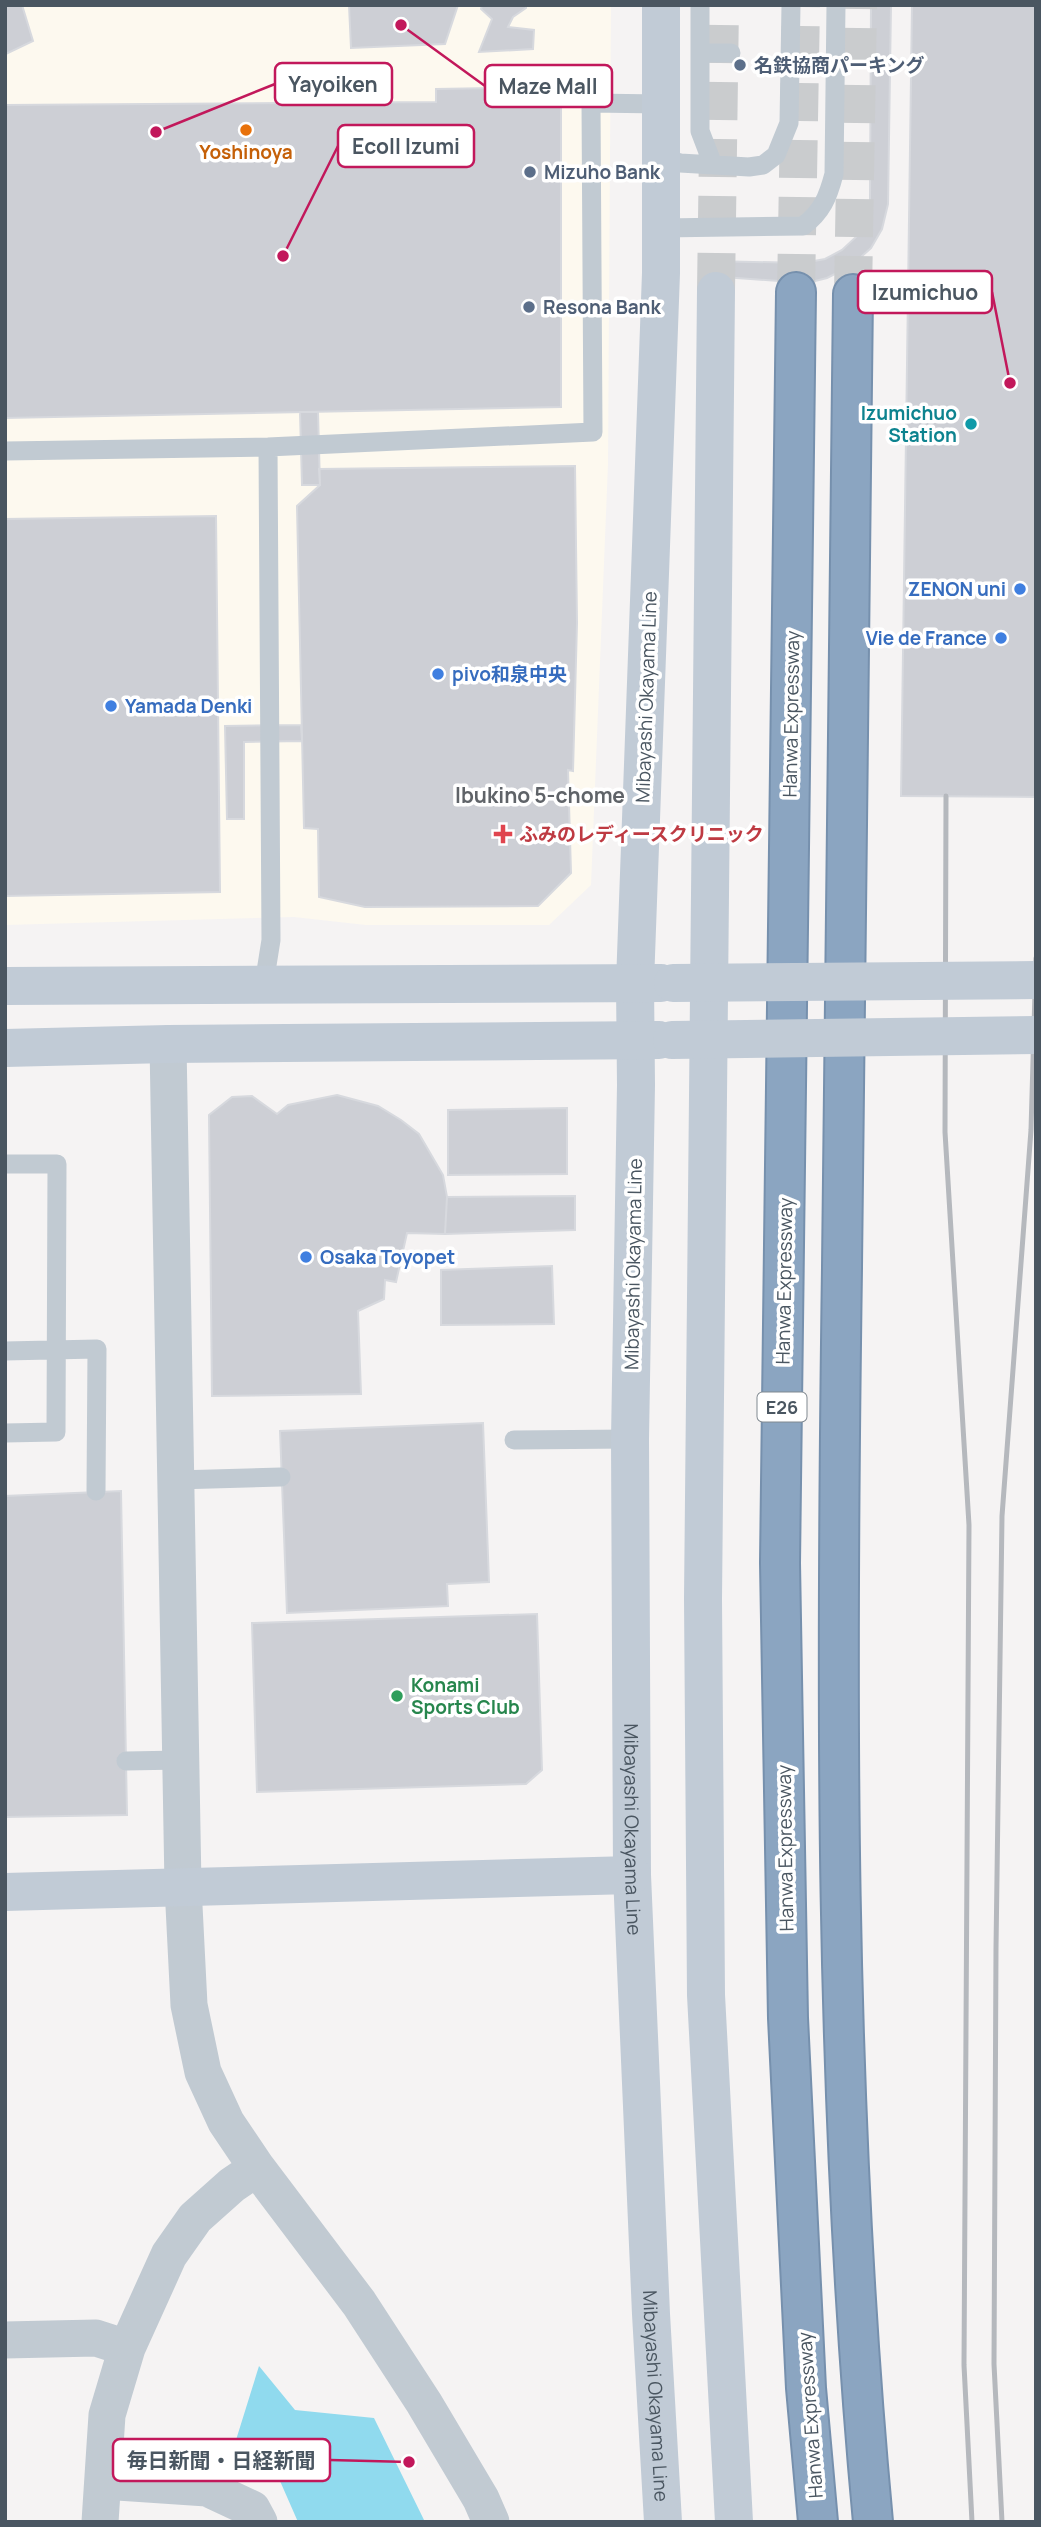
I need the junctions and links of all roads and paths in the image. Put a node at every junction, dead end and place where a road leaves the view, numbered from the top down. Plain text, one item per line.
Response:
1 (662, 5) edge
2 (675, 5) edge
3 (700, 5) edge
4 (791, 5) edge
5 (836, 5) edge
6 (699, 53) junction
7 (731, 53) dead end
8 (662, 64) junction
9 (662, 104) junction
10 (662, 158) junction
11 (713, 165) junction
12 (662, 228) junction
13 (716, 291) tunnel mouth
14 (796, 292) tunnel mouth
15 (853, 294) tunnel mouth
16 (268, 447) junction
17 (5, 451) edge
18 (1036, 980) edge
19 (635, 983) junction
20 (264, 984) junction
21 (5, 986) edge
22 (1036, 1035) edge
23 (654, 1040) junction
24 (168, 1044) junction
25 (5, 1048) edge
26 (5, 1164) edge
27 (5, 1351) edge
28 (56, 1351) junction
29 (5, 1433) edge
30 (630, 1439) junction
31 (514, 1440) dead end
32 (281, 1477) dead end
33 (176, 1480) junction
34 (96, 1491) dead end
35 (181, 1760) junction
36 (126, 1761) dead end
37 (632, 1875) junction
38 (183, 1886) junction
39 (5, 1892) edge
40 (257, 2168) junction
41 (5, 2340) edge
42 (127, 2348) junction
43 (103, 2481) junction
44 (100, 2522) edge
45 (259, 2522) edge
46 (491, 2522) edge
47 (663, 2522) edge
48 (734, 2522) edge
49 (818, 2522) edge
50 (873, 2522) edge

1 - 8 main road, Mibayashi Okayama Line
2 - 8 lane
3 - 6 lane
4 - 11 lane
5 - 12 lane
6 - 7 lane
6 - 11 lane
8 - 9 main road, Mibayashi Okayama Line
9 - 10 main road, Mibayashi Okayama Line
9 - 16 lane
10 - 11 lane
10 - 12 main road, Mibayashi Okayama Line
12 - 19 main road, Mibayashi Okayama Line
13 - 48 main road
14 - 49 highway, Hanwa Expressway / E26
15 - 50 highway
16 - 17 lane
16 - 20 lane
18 - 19 main road, bridge
19 - 20 main road
19 - 23 main road, Mibayashi Okayama Line
20 - 21 main road
22 - 23 main road, bridge
23 - 24 main road
23 - 30 main road, Mibayashi Okayama Line
24 - 25 main road
24 - 33 street
26 - 28 lane
27 - 28 lane
28 - 29 lane
28 - 34 lane
30 - 31 lane
30 - 37 main road, Mibayashi Okayama Line
32 - 33 lane
33 - 35 street
35 - 36 lane
35 - 38 street
37 - 38 main road
37 - 47 main road, Mibayashi Okayama Line
38 - 39 main road
38 - 40 street
40 - 42 street
40 - 46 street
41 - 42 street
42 - 43 street
43 - 44 street
43 - 45 street

